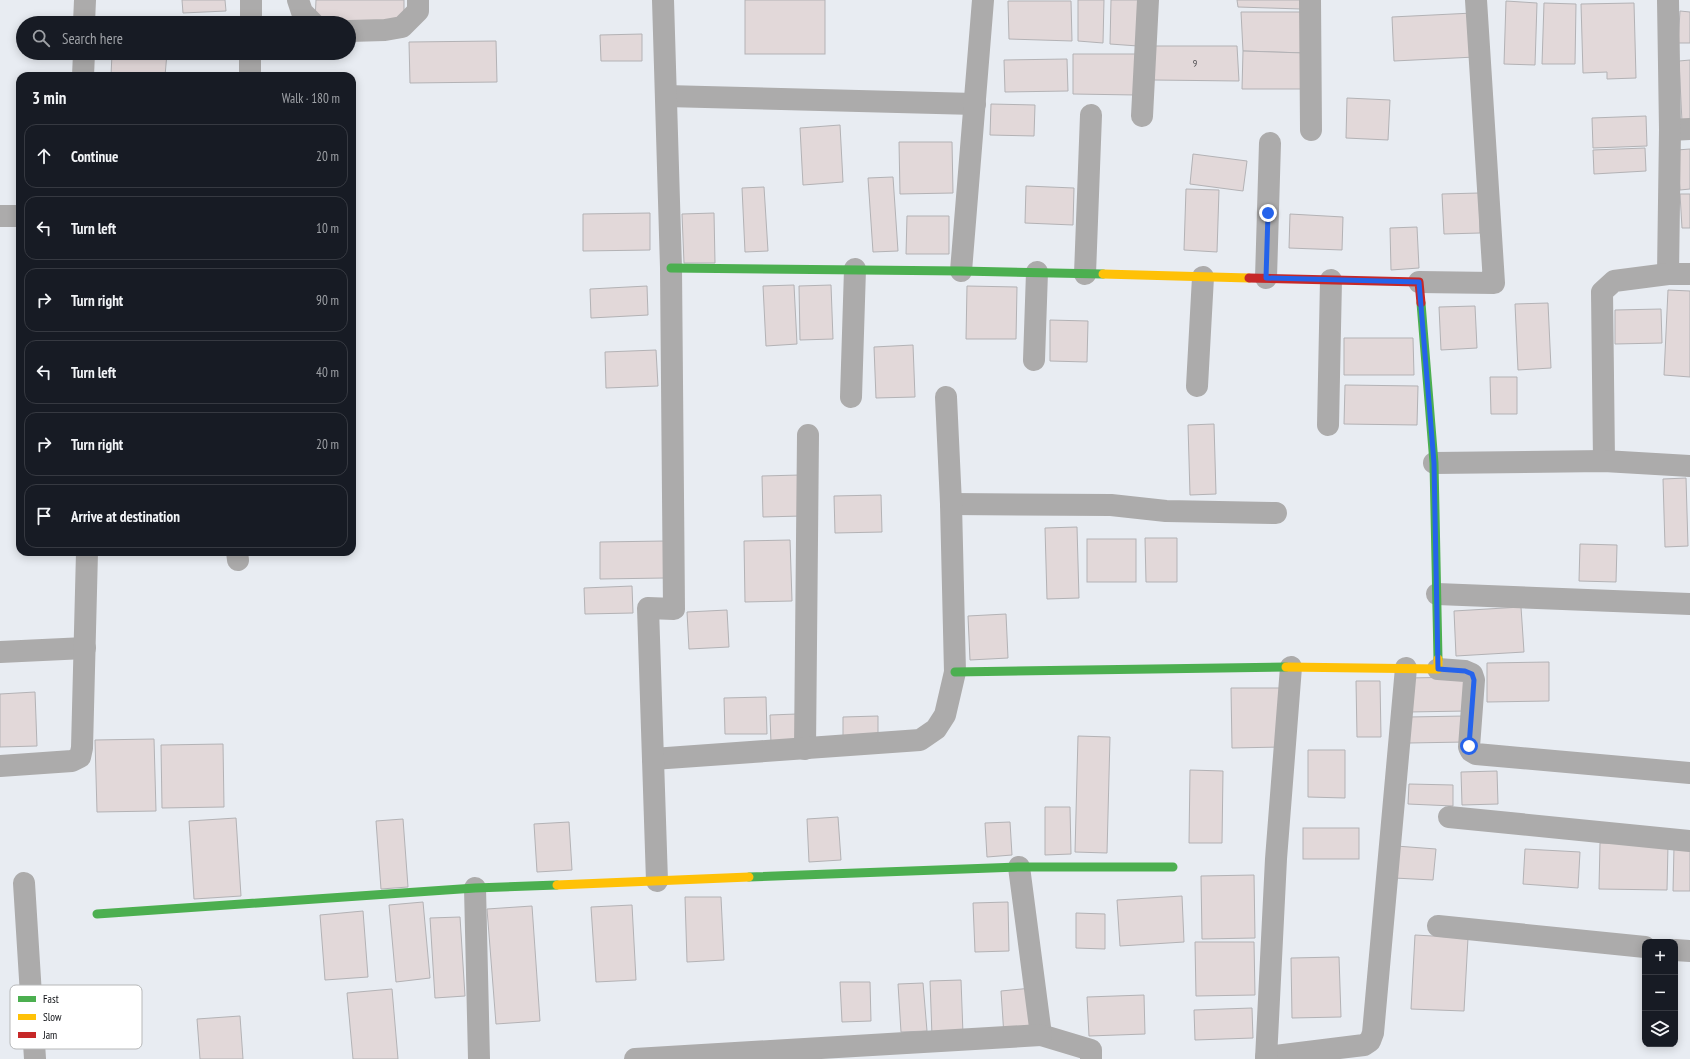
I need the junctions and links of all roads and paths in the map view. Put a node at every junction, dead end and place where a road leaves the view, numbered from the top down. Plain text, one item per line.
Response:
1 (85, 0) edge
2 (251, 0) edge
3 (298, 0) edge
4 (418, 0) edge
5 (663, 0) edge
6 (983, 0) edge
7 (1148, 0) edge
8 (1310, 0) edge
9 (1476, 0) edge
10 (1668, 0) edge
11 (84, 16) edge
12 (250, 16) edge
13 (306, 16) edge
14 (356, 31) edge
15 (84, 60) edge
16 (250, 60) edge
17 (83, 72) edge
18 (250, 72) edge
19 (666, 96) junction
20 (975, 104) junction
21 (1091, 115) dead end
22 (1142, 116) dead end
23 (1311, 130) dead end
24 (1680, 130) edge
25 (1270, 143) dead end
26 (0, 216) edge
27 (16, 216) edge
28 (671, 268) junction
29 (855, 270) junction
30 (961, 271) junction
31 (1037, 272) junction
32 (1085, 274) junction
33 (1668, 274) junction
34 (1690, 274) edge
35 (1203, 277) junction
36 (1266, 278) junction
37 (1331, 280) junction
38 (1419, 282) junction
39 (1034, 360) dead end
40 (1197, 386) dead end
41 (852, 397) dead end
42 (946, 397) dead end
43 (1328, 425) dead end
44 (808, 435) dead end
45 (1604, 461) junction
46 (1434, 463) junction
47 (1690, 466) edge
48 (951, 504) junction
49 (1276, 513) dead end
50 (87, 556) edge
51 (1437, 594) junction
52 (1690, 604) edge
53 (85, 648) junction
54 (0, 652) edge
55 (1291, 667) junction
56 (1406, 668) junction
57 (1438, 669) junction
58 (955, 672) junction
59 (805, 749) junction
60 (653, 759) junction
61 (0, 766) edge
62 (1690, 773) edge
63 (1449, 817) dead end
64 (1690, 841) edge
65 (1019, 867) junction
66 (1173, 867) dead end
67 (657, 881) junction
68 (24, 883) dead end
69 (475, 888) junction
70 (97, 914) dead end
71 (1438, 926) dead end
72 (1642, 947) edge
73 (1678, 950) edge
74 (1690, 951) edge
75 (30, 985) edge
76 (1042, 1036) junction
77 (34, 1049) edge
78 (1266, 1058) edge
79 (35, 1059) edge
80 (479, 1059) edge
81 (635, 1059) edge
82 (1091, 1059) edge

1 - 11 street
2 - 12 street
3 - 13 street
4 - 14 street
5 - 19 street
6 - 20 street
7 - 22 street
8 - 23 street
9 - 38 street
10 - 24 street
15 - 17 street
16 - 18 street
19 - 20 street
19 - 28 street
20 - 30 street
21 - 32 street
24 - 33 street
25 - 36 street
26 - 27 street
28 - 29 street
28 - 60 street
29 - 30 street
29 - 41 street
30 - 31 street
31 - 32 street
31 - 39 street
32 - 35 street
33 - 34 street
33 - 45 street
35 - 36 street
35 - 40 street
36 - 37 street
37 - 38 street
37 - 43 street
38 - 46 street
42 - 48 street
44 - 59 street
45 - 46 street
45 - 47 street
46 - 51 street
48 - 49 street
48 - 58 street
50 - 53 street
51 - 52 street
51 - 57 street
53 - 54 street
53 - 61 street
55 - 56 street
55 - 58 street
55 - 78 street
56 - 57 street
56 - 78 street
57 - 62 street
58 - 59 street
59 - 60 street
60 - 67 street
63 - 64 street
65 - 66 street
65 - 67 street
65 - 76 street
67 - 69 street
68 - 75 street
69 - 70 street
69 - 80 street
71 - 72 street
73 - 74 street
76 - 81 street
76 - 82 street
77 - 79 street

